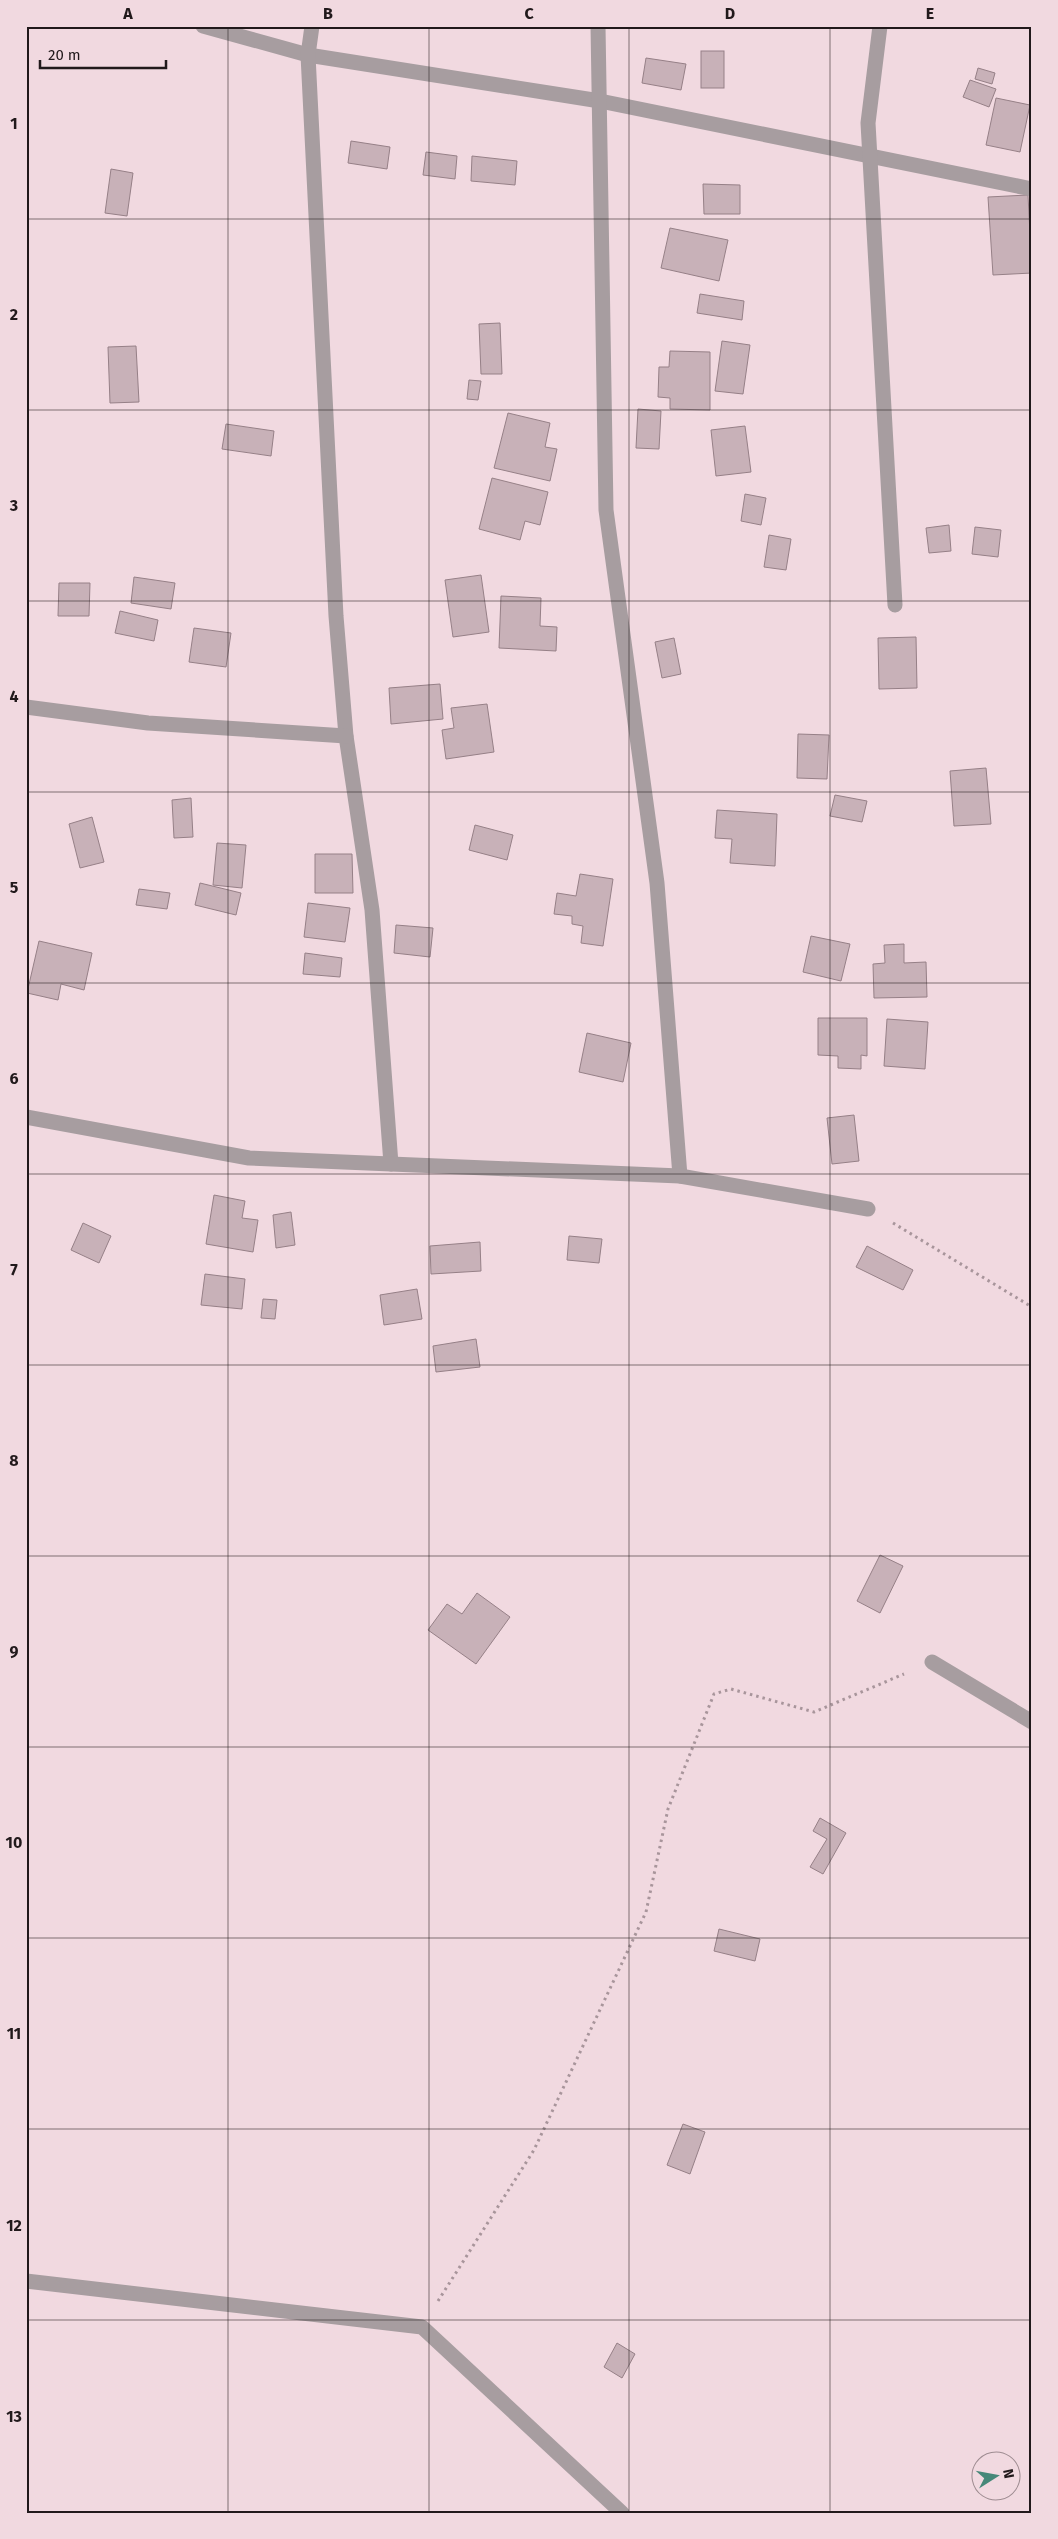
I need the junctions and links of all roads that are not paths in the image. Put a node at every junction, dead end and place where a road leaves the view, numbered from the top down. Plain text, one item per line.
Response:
1 (203, 26) edge
2 (312, 26) edge
3 (598, 26) edge
4 (880, 26) edge
5 (308, 55) junction
6 (600, 101) junction
7 (870, 158) junction
8 (1032, 189) edge
9 (895, 605) dead end
10 (26, 707) edge
11 (346, 736) junction
12 (26, 1117) edge
13 (391, 1164) junction
14 (680, 1176) junction
15 (868, 1209) road end
16 (932, 1662) road end
17 (1032, 1722) edge
18 (26, 2282) edge
19 (622, 2513) edge

1 - 5 street
2 - 5 street
3 - 6 street
4 - 7 street
5 - 6 street
5 - 11 street
6 - 7 street
6 - 14 street
7 - 8 street
7 - 9 street
10 - 11 street
11 - 13 street
12 - 13 street
13 - 14 street
14 - 15 street
16 - 17 street
18 - 19 street

